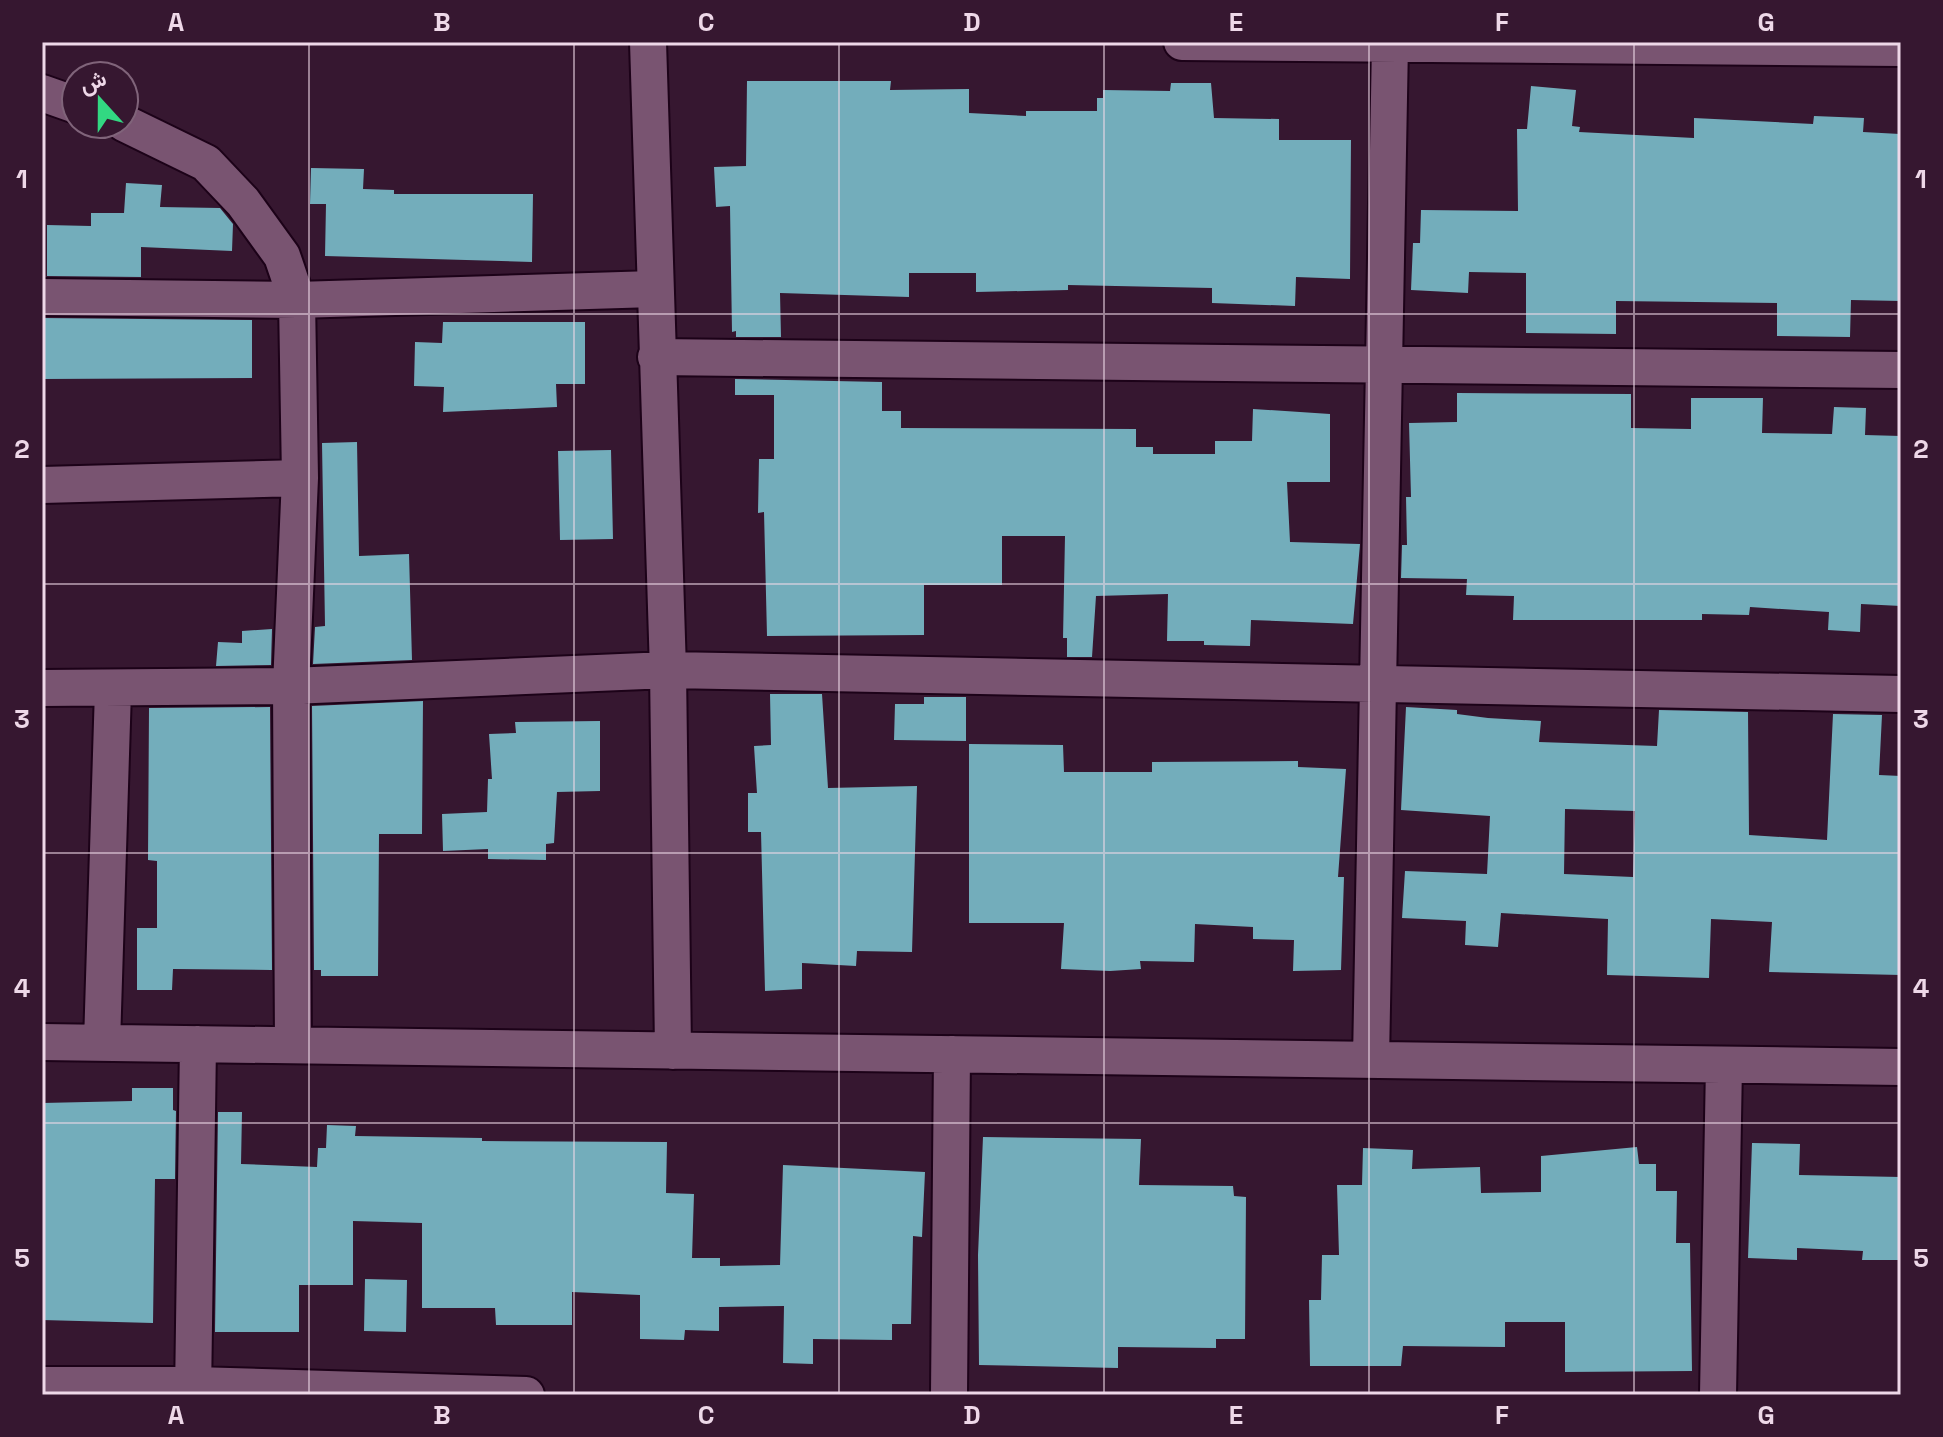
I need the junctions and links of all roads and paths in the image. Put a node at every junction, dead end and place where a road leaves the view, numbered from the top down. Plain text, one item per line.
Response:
1 (648, 42) edge
2 (1182, 42) edge
3 (1390, 44) edge
4 (1784, 44) edge
5 (1901, 48) edge
6 (140, 130) edge
7 (654, 289) junction
8 (42, 297) edge
9 (297, 300) junction
10 (656, 357) junction
11 (1384, 364) junction
12 (1901, 370) edge
13 (300, 478) junction
14 (42, 485) edge
15 (668, 670) junction
16 (1378, 683) junction
17 (291, 686) junction
18 (42, 688) edge
19 (113, 690) junction
20 (1901, 694) edge
21 (42, 1042) edge
22 (102, 1043) junction
23 (198, 1044) junction
24 (293, 1045) junction
25 (673, 1051) junction
26 (952, 1054) junction
27 (1371, 1060) junction
28 (1724, 1065) junction
29 (1901, 1067) edge
30 (42, 1385) edge
31 (194, 1390) edge
32 (526, 1395) edge
33 (949, 1395) edge
34 (1718, 1395) edge

1 - 7 street
2 - 3 street
3 - 4 street
3 - 11 street
4 - 5 street
6 - 9 street
7 - 9 street
7 - 10 street
8 - 9 street
9 - 13 street
10 - 11 street
10 - 15 street
11 - 12 street
11 - 16 street
13 - 14 street
13 - 17 street
15 - 16 street
15 - 17 street
15 - 25 street
16 - 20 street
16 - 27 street
17 - 19 street
17 - 24 street
18 - 19 street
19 - 22 street
21 - 22 street
22 - 23 street
23 - 24 street
23 - 31 street
24 - 25 street
25 - 26 street
26 - 27 street
26 - 33 street
27 - 28 street
28 - 29 street
28 - 34 street
30 - 31 street
31 - 32 street

